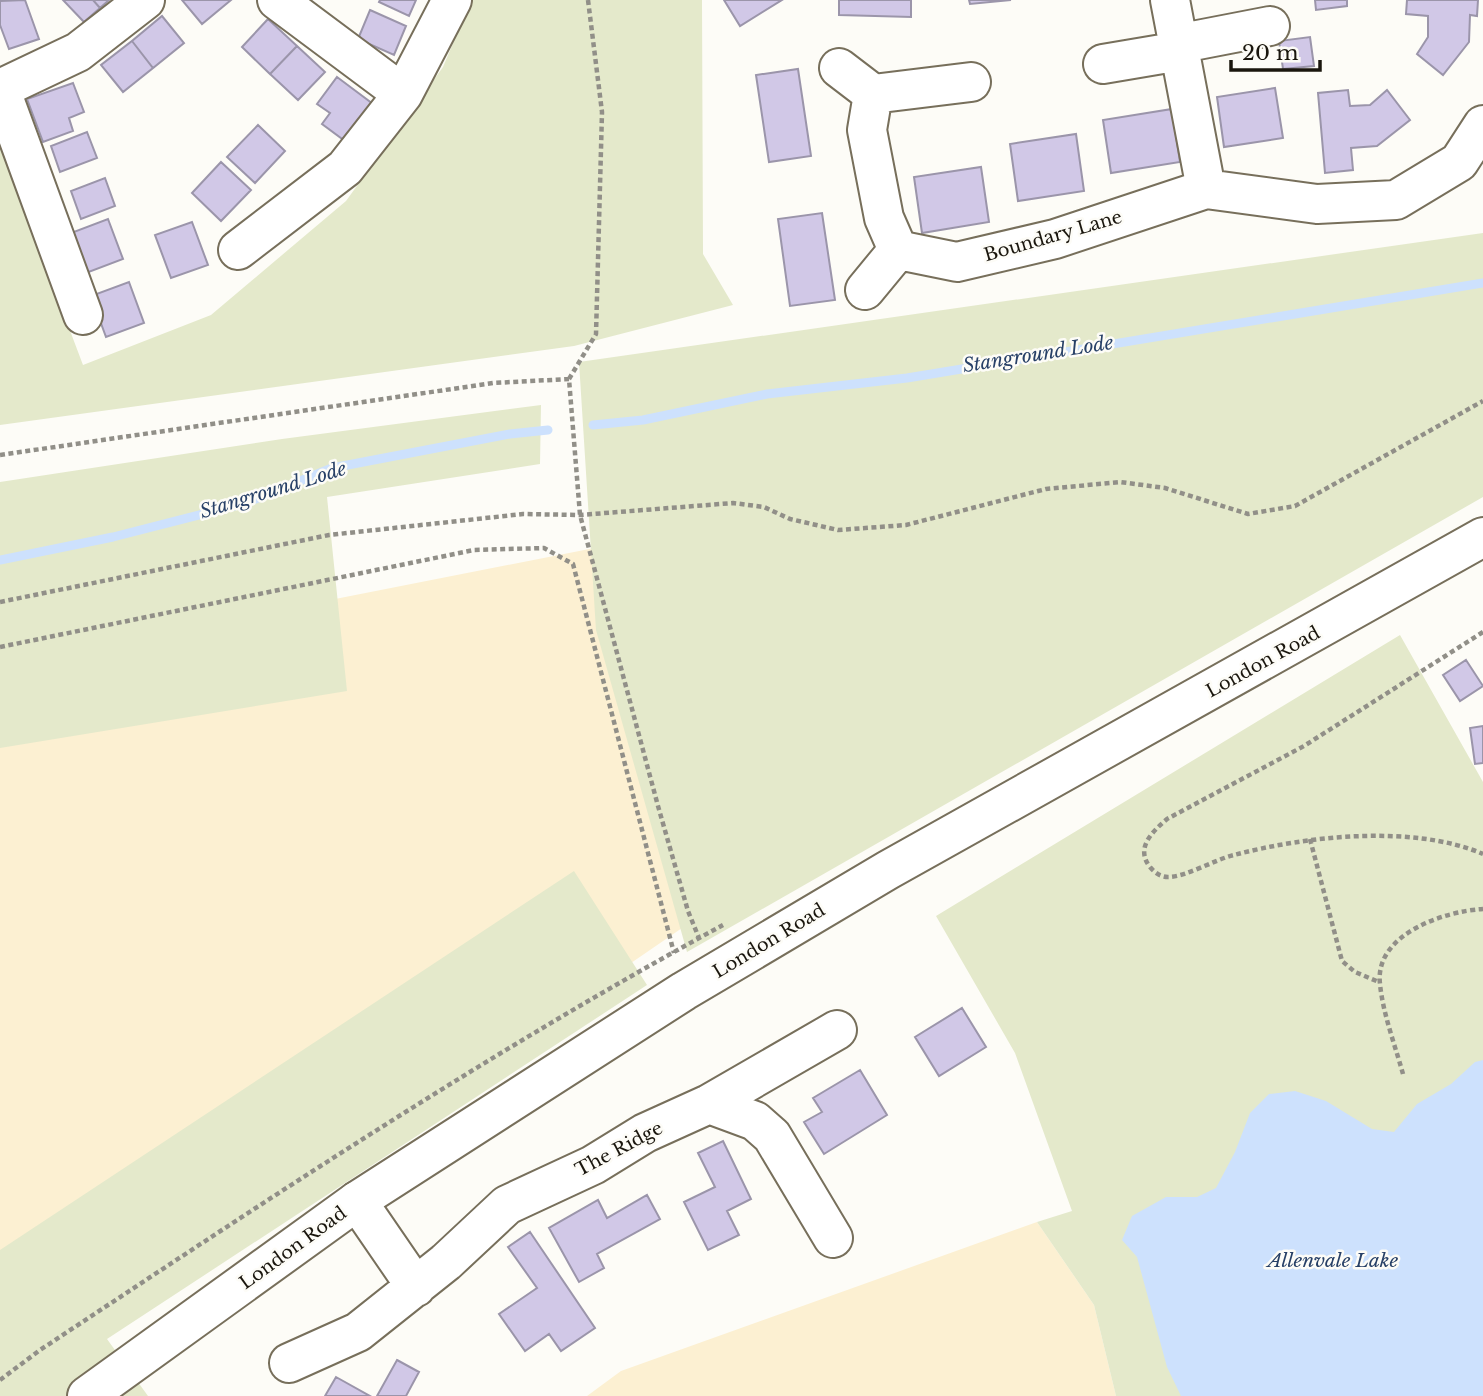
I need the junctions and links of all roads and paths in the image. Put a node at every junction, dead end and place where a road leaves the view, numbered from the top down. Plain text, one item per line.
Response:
1 (145, 0) edge
2 (277, 0) edge
3 (452, 0) edge
4 (588, 0) edge
5 (1170, 0) edge
6 (1270, 26) dead end
7 (1178, 47) junction
8 (1103, 64) dead end
9 (839, 68) dead end
10 (971, 82) dead end
11 (0, 89) edge
12 (402, 94) junction
13 (873, 94) junction
14 (1483, 125) edge
15 (1206, 189) junction
16 (238, 250) dead end
17 (898, 250) junction
18 (865, 290) dead end
19 (83, 315) dead end
20 (569, 379) junction
21 (1483, 401) edge
22 (0, 455) edge
23 (580, 515) junction
24 (1483, 537) edge
25 (0, 602) edge
26 (1483, 632) edge
27 (0, 647) edge
28 (1310, 839) junction
29 (1483, 854) edge
30 (1483, 909) edge
31 (699, 938) dead end
32 (1379, 982) junction
33 (684, 991) junction
34 (836, 1030) dead end
35 (1403, 1074) dead end
36 (709, 1104) junction
37 (357, 1201) junction
38 (833, 1238) dead end
39 (416, 1287) junction
40 (289, 1363) dead end
41 (87, 1396) edge

1 - 11 street
2 - 12 street
3 - 12 street
4 - 20 path
5 - 7 street
6 - 7 street
7 - 8 street
7 - 15 street
9 - 13 street
10 - 13 street
11 - 19 street
12 - 16 street
13 - 17 street
14 - 15 street, Boundary Lane
15 - 17 street, Boundary Lane
17 - 18 street
20 - 22 path
20 - 23 path
21 - 23 path
23 - 25 path
23 - 31 path
24 - 33 street, London Road
26 - 28 path
27 - 33 path
28 - 29 path
28 - 32 path
30 - 32 path
32 - 35 path
33 - 37 street, London Road
34 - 36 street, The Ridge
36 - 38 street
36 - 39 street, The Ridge
37 - 39 street
37 - 41 street, London Road
39 - 40 street, The Ridge

